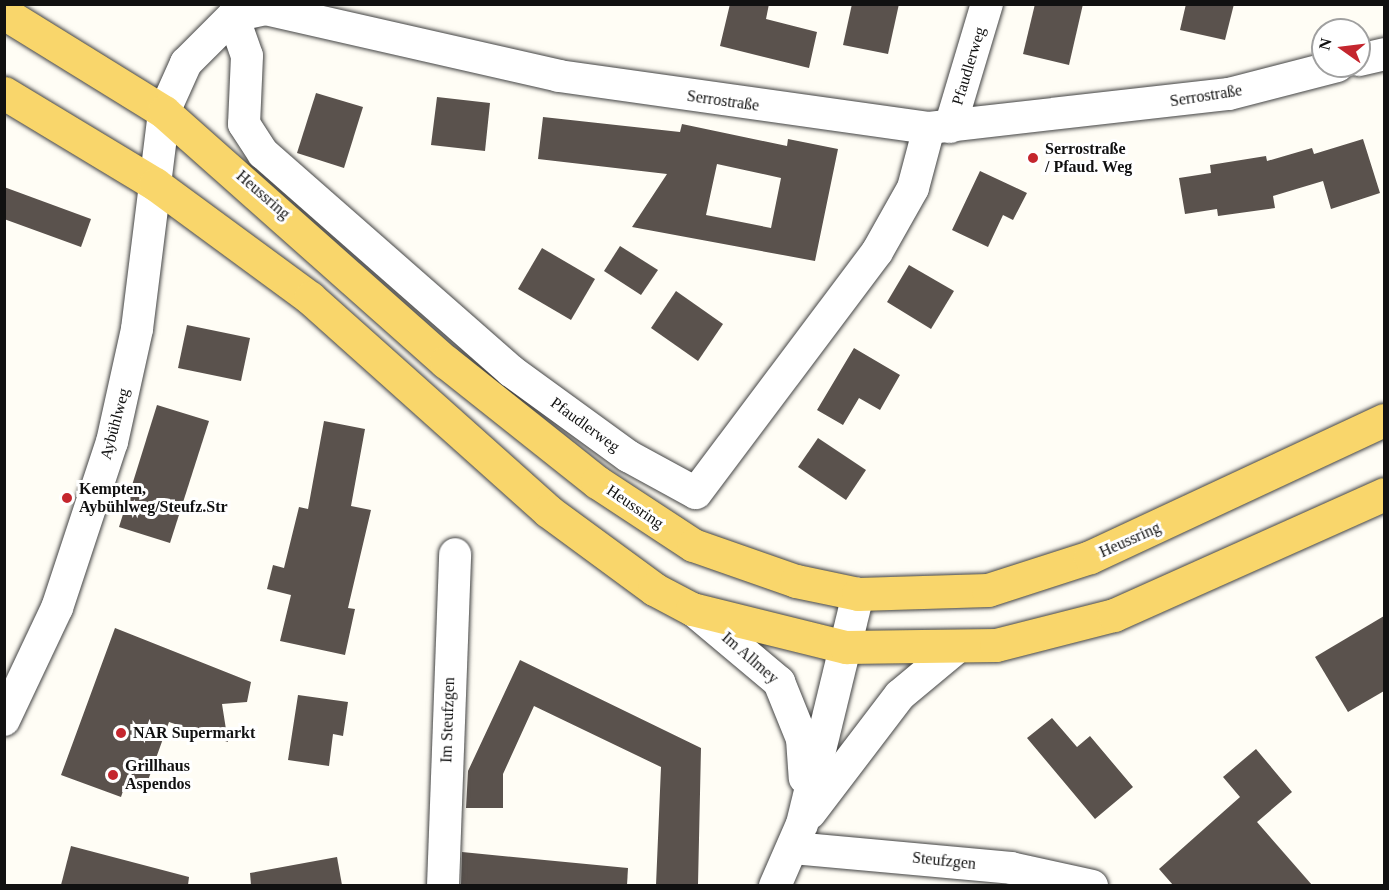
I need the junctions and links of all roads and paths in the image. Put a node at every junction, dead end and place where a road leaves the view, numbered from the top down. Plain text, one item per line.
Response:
1 (987, 4) edge
2 (4, 13) edge
3 (233, 16) junction
4 (1311, 73) edge
5 (4, 93) edge
6 (164, 112) junction
7 (940, 128) junction
8 (155, 184) junction
9 (1384, 420) edge
10 (1384, 494) edge
11 (455, 554) dead end
12 (858, 594) junction
13 (692, 609) junction
14 (846, 647) junction
15 (954, 650) junction
16 (4, 720) edge
17 (798, 836) junction
18 (443, 885) edge
19 (775, 885) edge
20 (1092, 885) edge

1 - 7 street, Pfaudlerweg
2 - 6 main road, Heussring
3 - 6 street
3 - 7 street, Serrostraße
3 - 7 street, Pfaudlerweg
4 - 7 street, Serrostraße
5 - 8 main road
6 - 8 street, Aybühlweg
6 - 12 main road, Heussring
8 - 13 main road
8 - 16 street, Aybühlweg
9 - 12 main road, Heussring
10 - 15 main road
11 - 18 street, Im Steufzgen
12 - 14 street, Im Allmey
13 - 14 main road
13 - 17 street, Im Allmey
14 - 15 main road
14 - 17 street, Im Allmey
15 - 17 street, Im Allmey
17 - 19 street, Im Allmey
17 - 20 street, Steufzgen

